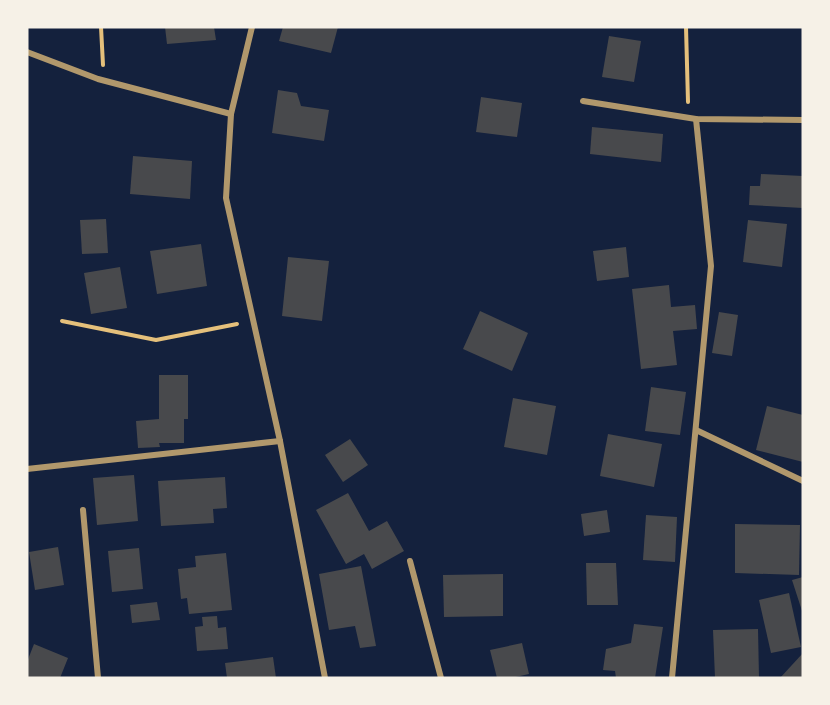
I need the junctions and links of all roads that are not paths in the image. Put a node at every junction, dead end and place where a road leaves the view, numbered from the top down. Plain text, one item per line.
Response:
1 (252, 27) edge
2 (27, 52) edge
3 (583, 101) dead end
4 (231, 114) junction
5 (696, 119) junction
6 (803, 120) edge
7 (696, 430) junction
8 (280, 441) junction
9 (27, 469) edge
10 (803, 481) edge
11 (83, 510) dead end
12 (410, 561) dead end
13 (98, 678) edge
14 (325, 678) edge
15 (441, 678) edge
16 (672, 678) edge

1 - 4 street
2 - 4 street
3 - 5 street
4 - 8 street
5 - 6 street
5 - 7 street
7 - 10 street
7 - 16 street
8 - 9 street
8 - 14 street
11 - 13 street
12 - 15 street

